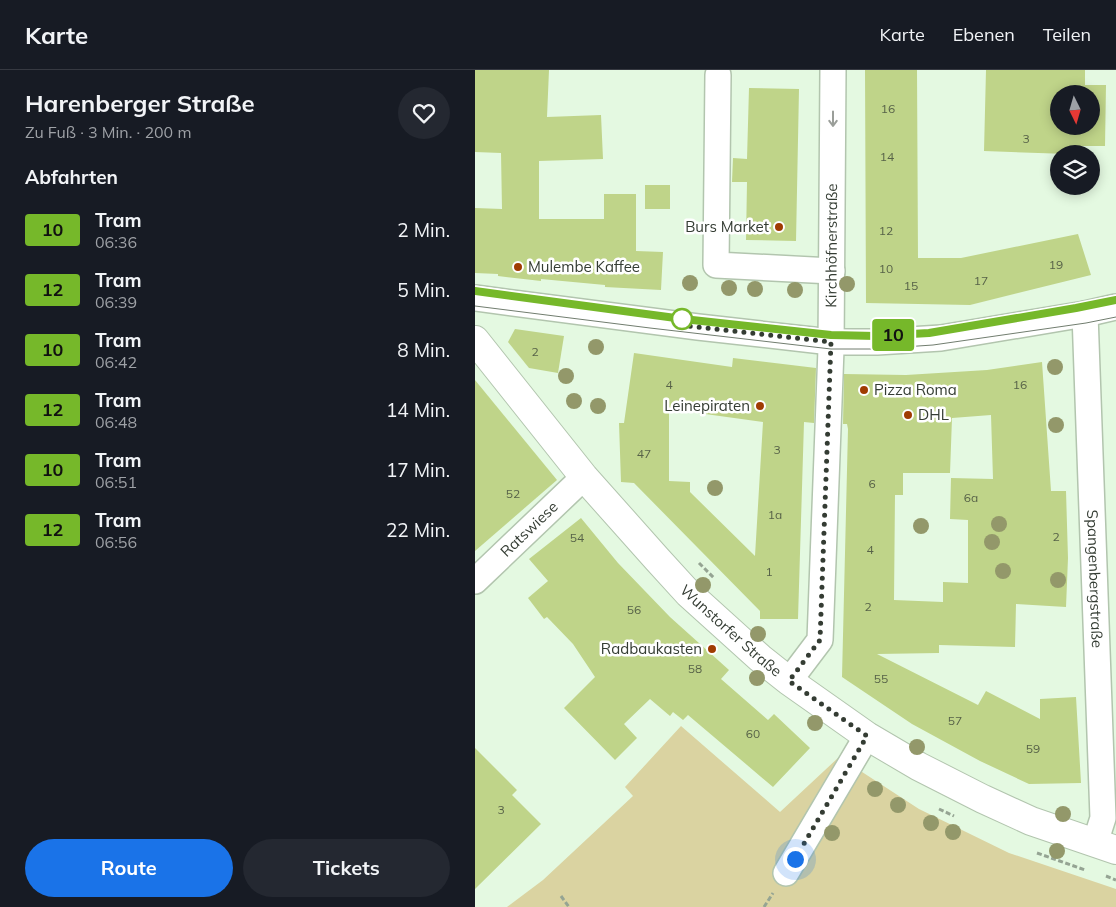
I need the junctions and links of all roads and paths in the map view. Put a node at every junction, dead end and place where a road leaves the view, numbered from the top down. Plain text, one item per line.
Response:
1 (833, 70) edge
2 (718, 75) dead end
3 (832, 262) junction
4 (475, 298) edge
5 (1116, 308) edge
6 (1085, 314) junction
7 (475, 340) edge
8 (831, 342) junction
9 (584, 477) junction
10 (475, 581) edge
11 (1107, 672) edge
12 (789, 681) junction
13 (867, 736) junction
14 (1105, 847) edge
15 (786, 872) dead end
16 (561, 896) dead end
17 (569, 907) edge

1 -> 3 street, Kirchhöfnerstraße
2 - 3 street
3 - 8 street, Kirchhöfnerstraße
4 - 8 street
5 - 6 street
6 - 8 street
6 - 11 street, Spangenbergstraße
7 - 9 main road, Wunstorfer Straße
8 - 12 street, Kirchhöfnerstraße
9 - 10 street, Ratswiese
9 - 12 main road, Wunstorfer Straße
11 - 14 street, Spangenbergstraße
12 - 13 main road, Wunstorfer Straße
13 - 14 main road, Wunstorfer Straße
13 - 15 street
16 - 17 path

